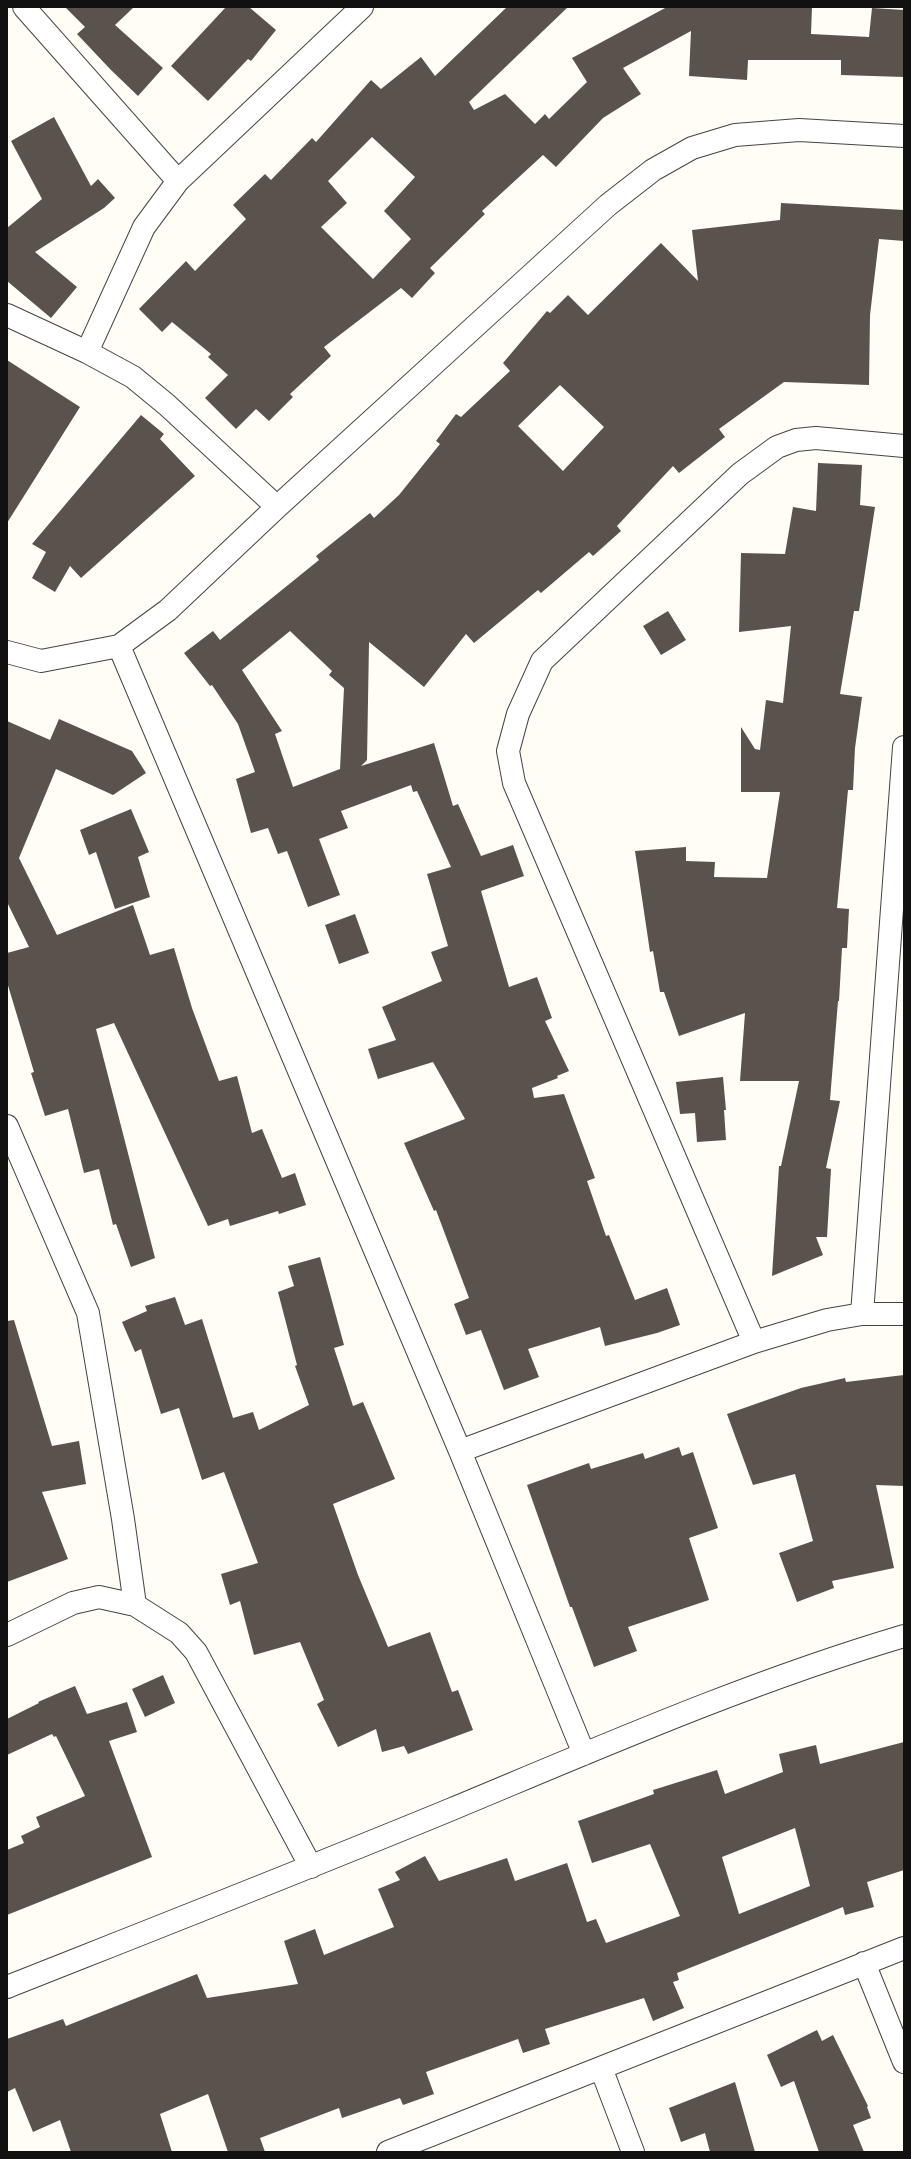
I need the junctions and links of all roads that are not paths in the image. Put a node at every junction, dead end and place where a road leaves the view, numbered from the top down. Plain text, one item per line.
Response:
1 (24, 7) edge
2 (362, 7) edge
3 (904, 136) edge
4 (178, 181) junction
5 (7, 315) edge
6 (87, 352) junction
7 (904, 446) edge
8 (278, 507) junction
9 (118, 646) junction
10 (7, 652) edge
11 (904, 747) edge
12 (7, 1126) edge
13 (862, 1314) junction
14 (904, 1314) edge
15 (754, 1342) junction
16 (460, 1451) junction
17 (135, 1605) junction
18 (7, 1635) edge
19 (904, 1636) edge
20 (584, 1754) junction
21 (311, 1867) junction
22 (904, 1948) edge
23 (864, 1963) junction
24 (7, 1987) edge
25 (904, 2062) edge
26 (600, 2068) junction
27 (388, 2152) edge
28 (633, 2152) edge

1 - 4 street
2 - 4 street
3 - 8 street
4 - 6 street
5 - 6 street
6 - 8 street
7 - 15 street
8 - 9 street
9 - 10 street
9 - 16 street
11 - 13 street
12 - 17 street
13 - 14 street
13 - 15 street
15 - 16 street
16 - 20 street
17 - 18 street
17 - 21 street
19 - 20 street
20 - 21 street
21 - 24 street
22 - 23 street
23 - 25 street
23 - 26 street
26 - 27 street
26 - 28 street

